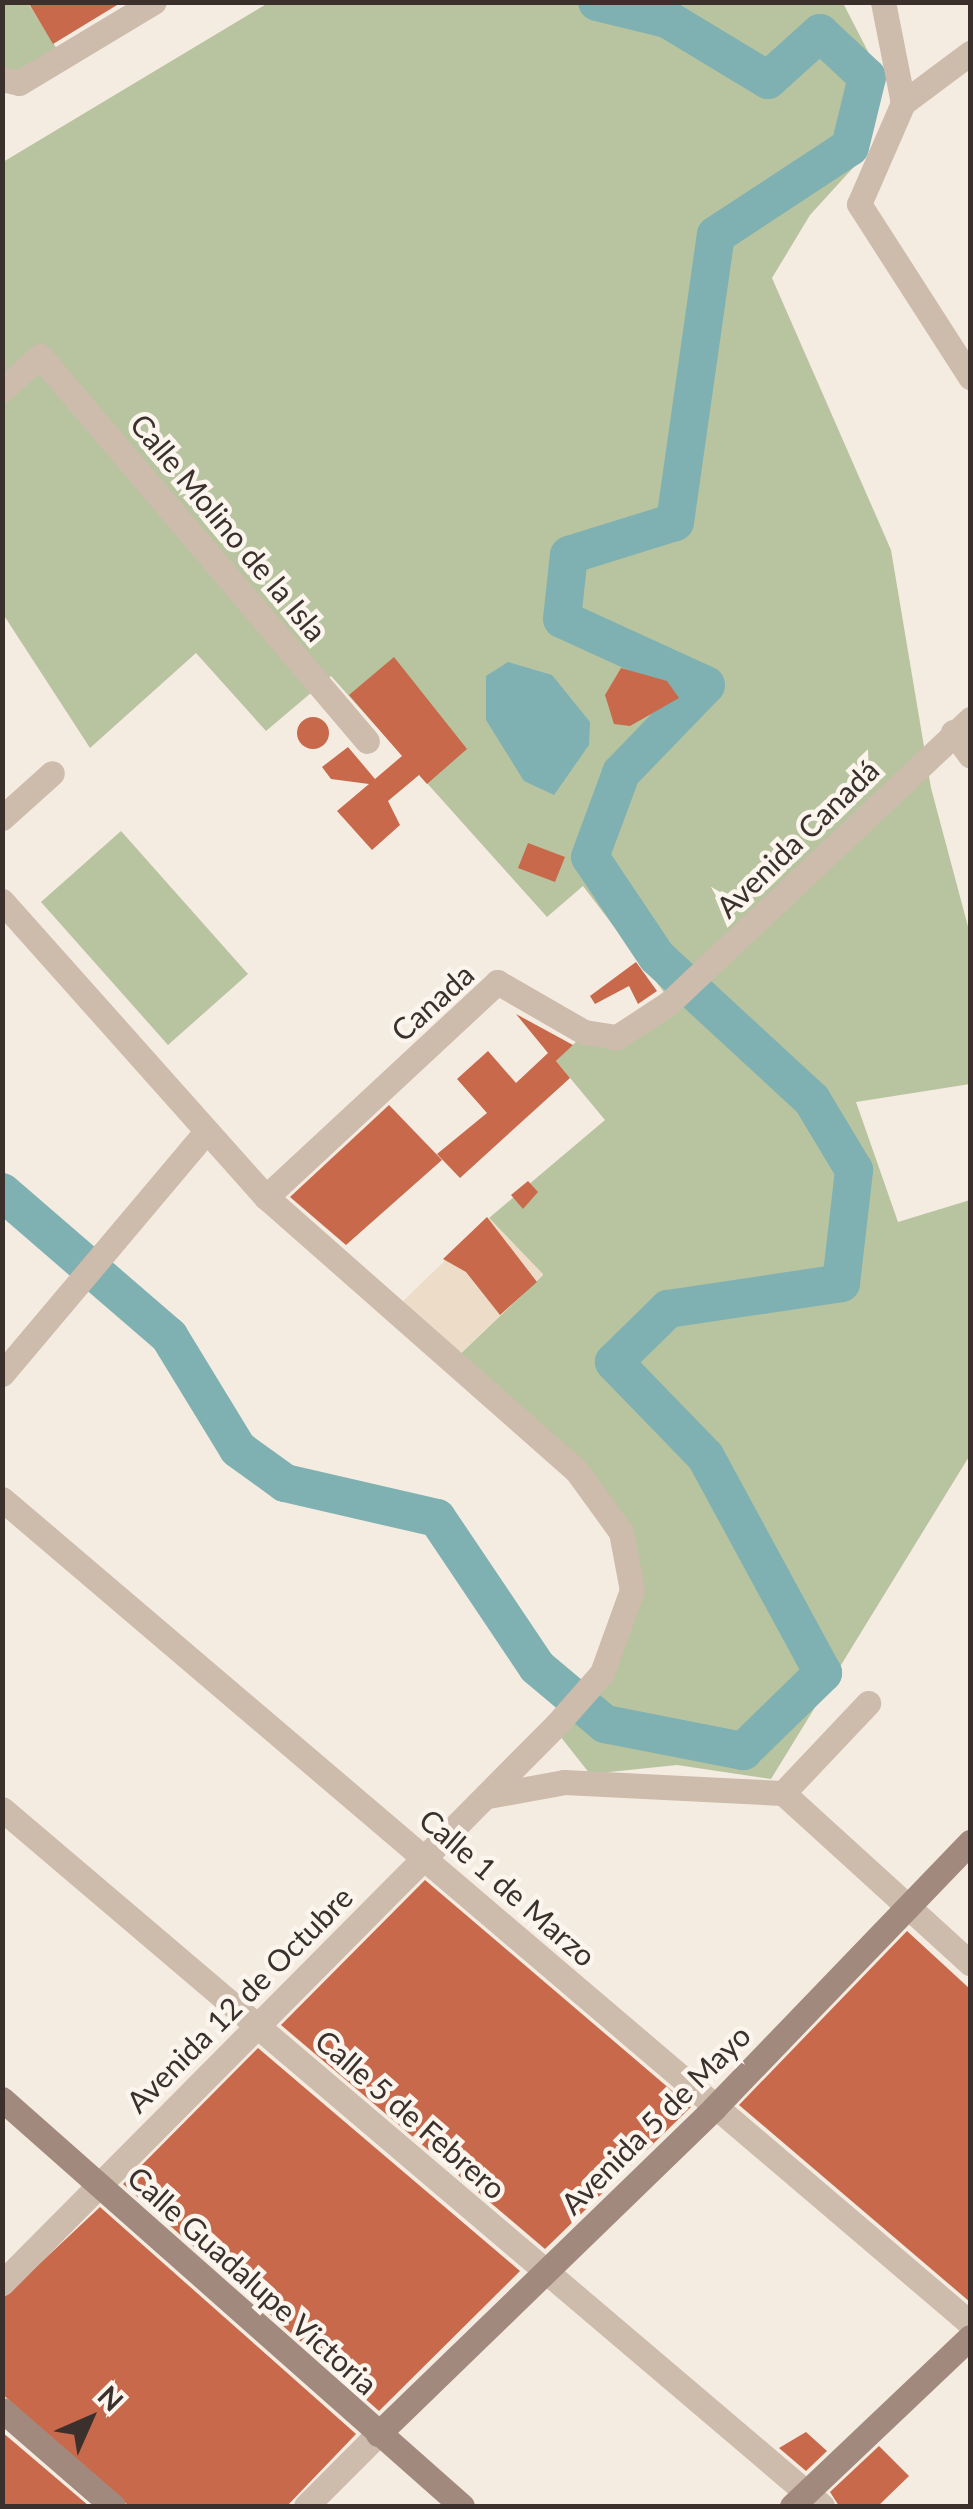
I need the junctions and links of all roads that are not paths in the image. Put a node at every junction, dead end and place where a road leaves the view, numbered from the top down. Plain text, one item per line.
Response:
1 (154, 2) edge
2 (883, 2) edge
3 (970, 53) edge
4 (2, 79) edge
5 (903, 102) junction
6 (970, 377) edge
7 (2, 390) edge
8 (962, 726) edge
9 (367, 742) dead end
10 (970, 755) edge
11 (52, 773) dead end
12 (2, 818) edge
13 (2, 901) edge
14 (668, 1003) joint
15 (204, 1134) junction
16 (266, 1197) junction
17 (2, 1374) edge
18 (2, 1500) edge
19 (868, 1703) dead end
20 (783, 1792) junction
21 (488, 1796) junction
22 (2, 1809) edge
23 (970, 1842) edge
24 (425, 1858) junction
25 (905, 1904) junction
26 (970, 1964) edge
27 (259, 2024) junction
28 (2, 2098) edge
29 (714, 2108) junction
30 (98, 2186) junction
31 (546, 2275) junction
32 (2, 2283) edge
33 (970, 2323) edge
34 (970, 2337) edge
35 (2, 2410) edge
36 (378, 2434) junction
37 (807, 2502) edge
38 (113, 2506) edge
39 (306, 2506) edge
40 (462, 2506) edge

1 - 4 street
2 - 5 street
3 - 5 street
5 - 6 street
7 - 9 street, Calle Molino de la Isla
8 - 10 street
8 - 14 street, Avenida Canadá
11 - 12 street
13 - 15 street
14 - 16 street, Canada
15 - 16 street
15 - 17 street
16 - 21 street, Avenida 12 de Octubre
18 - 24 street, Calle 1 de Marzo
19 - 20 street
20 - 21 street
20 - 25 street
21 - 24 street, Avenida 12 de Octubre
22 - 27 street, Calle 5 de Febrero
23 - 25 main road, Avenida 5 de Mayo
24 - 27 street, Avenida 12 de Octubre
24 - 29 street, Calle 1 de Marzo
25 - 26 street
25 - 29 main road, Avenida 5 de Mayo
27 - 30 street, Avenida 12 de Octubre
27 - 31 street, Calle 5 de Febrero
28 - 30 main road, Calle Guadalupe Victoria
29 - 31 main road, Avenida 5 de Mayo
29 - 33 street, Calle 1 de Marzo
30 - 32 street, Avenida 12 de Octubre
30 - 36 main road, Calle Guadalupe Victoria
31 - 36 main road, Avenida 5 de Mayo
31 - 37 street, Calle 5 de Febrero
34 - 37 main road
35 - 38 main road
36 - 39 street
36 - 40 main road, Calle Guadalupe Victoria

